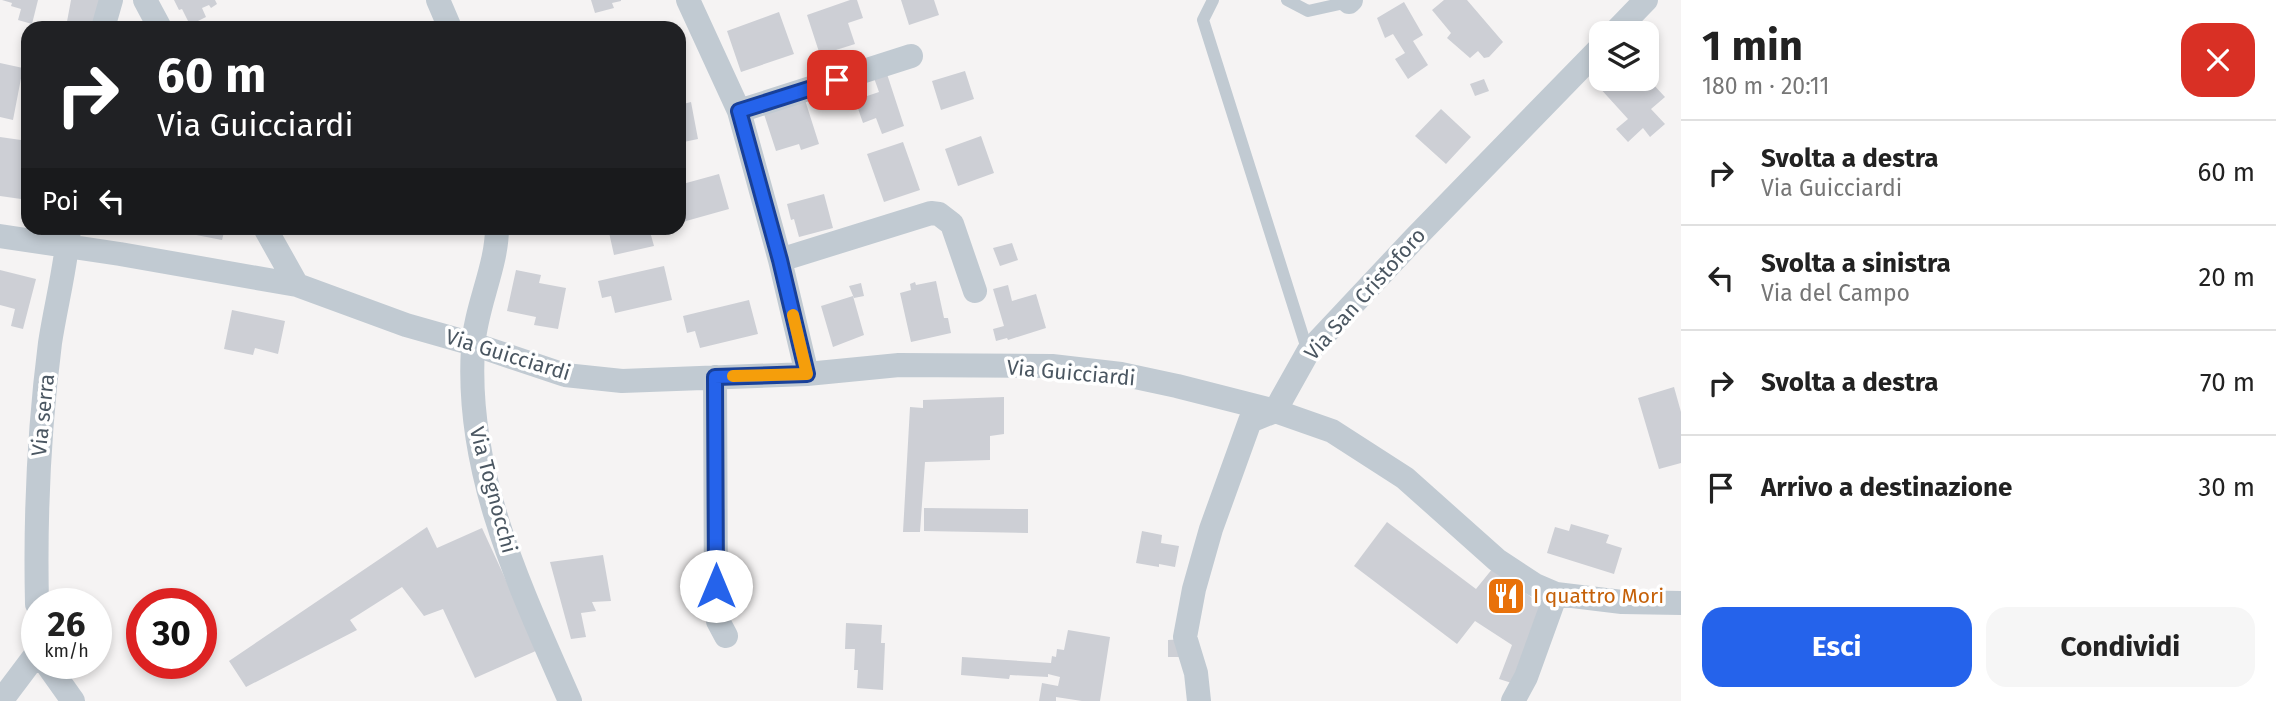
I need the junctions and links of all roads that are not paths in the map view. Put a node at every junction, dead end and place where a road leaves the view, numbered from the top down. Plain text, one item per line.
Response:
1 (111, 0) edge
2 (145, 0) edge
3 (438, 0) edge
4 (688, 0) edge
5 (1213, 0) edge
6 (1287, 0) edge
7 (1350, 1) edge
8 (1638, 3) edge
9 (105, 21) edge
10 (156, 21) edge
11 (447, 21) edge
12 (1624, 21) edge
13 (911, 56) dead end
14 (1589, 59) edge
15 (739, 111) junction
16 (269, 235) edge
17 (496, 235) edge
18 (0, 236) edge
19 (68, 237) edge
20 (780, 260) junction
21 (297, 285) junction
22 (975, 291) dead end
23 (473, 344) junction
24 (1308, 352) junction
25 (807, 374) junction
26 (715, 377) junction
27 (1275, 411) junction
28 (37, 588) edge
29 (1556, 594) junction
30 (1681, 603) edge
31 (726, 636) dead end
32 (21, 674) edge
33 (58, 679) edge
34 (1, 701) edge
35 (74, 701) edge
36 (570, 701) edge
37 (1199, 701) edge
38 (1513, 701) edge

1 - 9 street
2 - 10 street
3 - 11 street
4 - 15 street
5 - 24 lane
6 - 7 lane
8 - 12 street
13 - 15 street
14 - 24 street, Via San Cristoforo
15 - 20 street
16 - 21 street
17 - 23 street, Via Tognocchi
18 - 19 street, Via Guicciardi
19 - 21 street, Via Guicciardi
19 - 28 street, Via serra
20 - 22 street
20 - 25 street
21 - 23 street, Via Guicciardi
23 - 26 street, Via Guicciardi
23 - 36 street, Via Tognocchi
24 - 27 street, Via San Cristoforo
25 - 26 street, Via Guicciardi
25 - 27 street, Via Guicciardi
26 - 31 street
27 - 29 street, Via Guicciardi
27 - 37 street, Via San Cristoforo
29 - 30 street, Via Guicciardi
29 - 38 street
32 - 34 street
33 - 35 street

